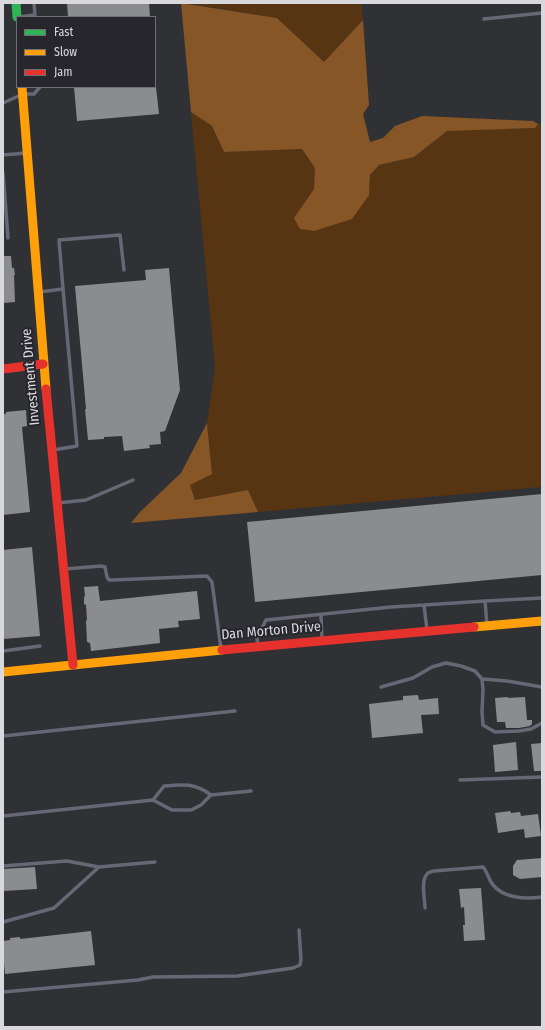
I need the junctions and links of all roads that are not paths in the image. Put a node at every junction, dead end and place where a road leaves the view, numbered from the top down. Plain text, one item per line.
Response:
1 (16, 3) edge
2 (34, 3) edge
3 (542, 13) edge
4 (17, 16) edge
5 (35, 16) edge
6 (484, 19) dead end
7 (39, 88) edge
8 (23, 91) edge
9 (3, 103) edge
10 (27, 153) junction
11 (3, 155) edge
12 (3, 173) edge
13 (8, 238) dead end
14 (124, 270) dead end
15 (63, 289) junction
16 (38, 292) junction
17 (43, 364) junction
18 (3, 368) edge
19 (52, 450) junction
20 (133, 480) dead end
21 (57, 503) junction
22 (64, 569) junction
23 (542, 598) edge
24 (486, 601) junction
25 (424, 605) junction
26 (321, 615) junction
27 (542, 621) edge
28 (487, 626) junction
29 (427, 631) junction
30 (322, 640) junction
31 (40, 646) dead end
32 (258, 646) junction
33 (221, 650) junction
34 (3, 651) edge
35 (73, 665) junction
36 (3, 672) edge
37 (482, 679) junction
38 (381, 687) dead end
39 (542, 687) edge
40 (235, 711) dead end
41 (542, 723) edge
42 (3, 736) edge
43 (542, 777) edge
44 (460, 780) dead end
45 (251, 791) dead end
46 (211, 795) junction
47 (153, 800) junction
48 (3, 816) edge
49 (155, 862) dead end
50 (3, 866) edge
51 (99, 867) junction
52 (542, 897) edge
53 (425, 908) dead end
54 (3, 922) edge
55 (299, 930) dead end
56 (3, 992) edge

1 - 4 street
2 - 5 lane
3 - 6 lane
7 - 8 lane
8 - 9 lane
8 - 10 street, Investment Drive
10 - 11 lane
10 - 16 street, Investment Drive
12 - 13 lane
14 - 15 lane
15 - 16 lane
15 - 19 lane
16 - 17 street, Investment Drive
17 - 18 street
17 - 19 street, Investment Drive
19 - 21 street, Investment Drive
20 - 21 lane
21 - 22 street, Investment Drive
22 - 33 lane
22 - 35 street, Investment Drive
23 - 24 lane
24 - 25 lane
24 - 28 lane
25 - 26 lane
25 - 29 lane
26 - 30 lane
26 - 32 lane
27 - 28 street, Dan Morton Drive
28 - 29 street, Dan Morton Drive
29 - 30 street, Dan Morton Drive
30 - 32 street, Dan Morton Drive
31 - 34 lane
32 - 33 street, Dan Morton Drive
33 - 35 street, Dan Morton Drive
35 - 36 street, Dan Morton Drive
37 - 38 lane
37 - 39 lane
37 - 41 lane
40 - 42 lane
43 - 44 lane
45 - 46 lane
46 - 47 lane
46 - 47 lane
47 - 48 lane
49 - 51 lane
50 - 51 lane
51 - 54 lane
52 - 53 lane
55 - 56 lane

